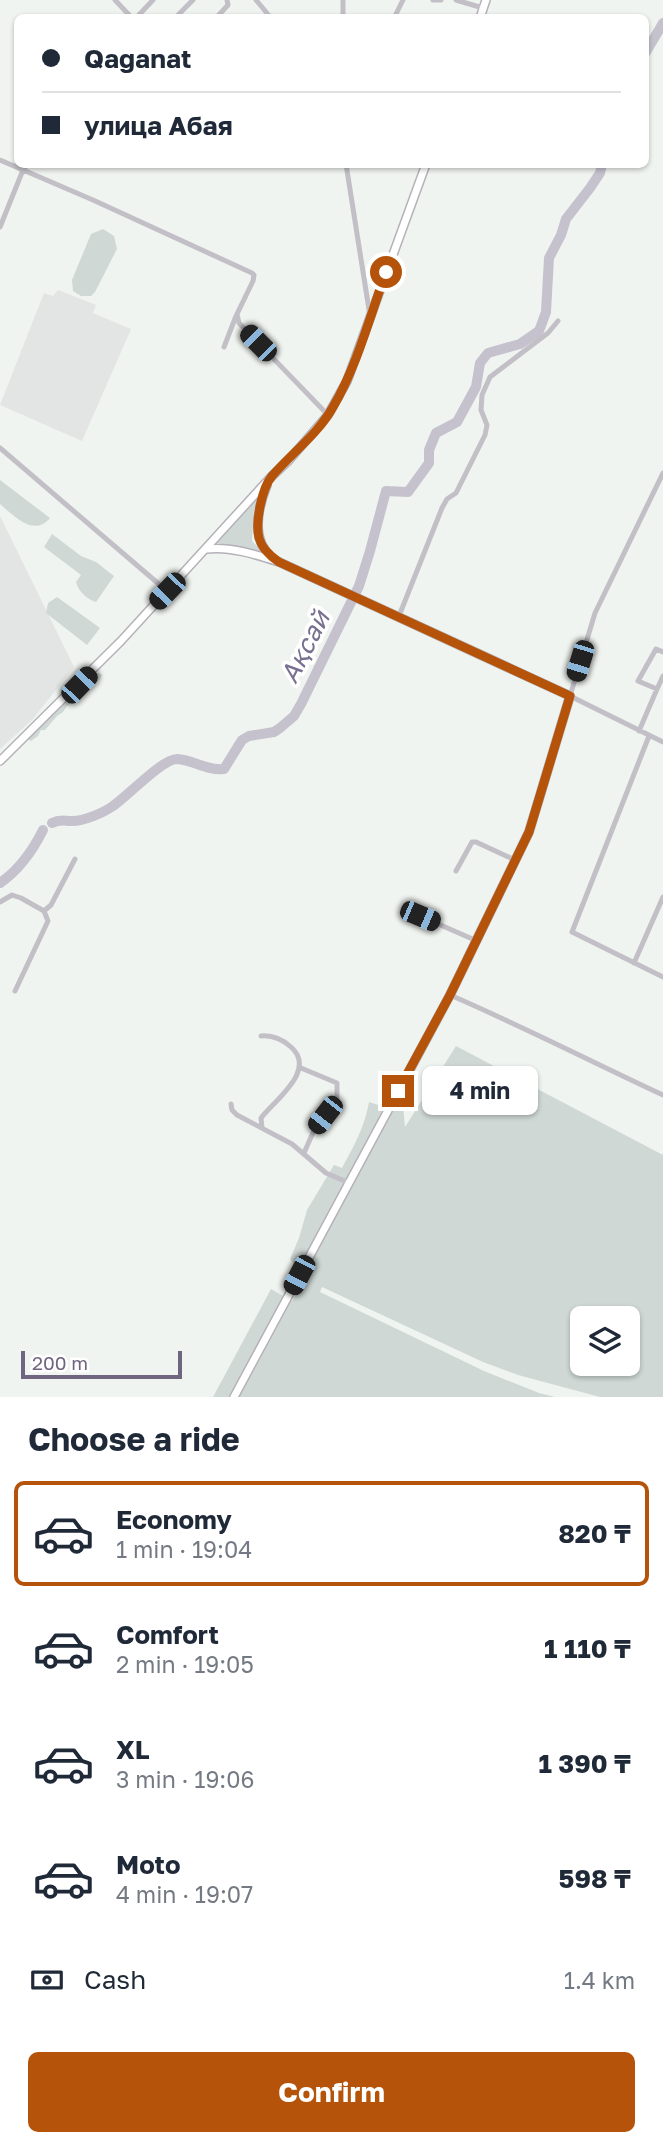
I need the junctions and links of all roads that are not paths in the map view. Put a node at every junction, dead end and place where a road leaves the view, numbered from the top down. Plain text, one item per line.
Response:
1 (115, 0) edge
2 (192, 0) edge
3 (256, 0) edge
4 (432, 0) edge
5 (441, 0) edge
6 (456, 0) edge
7 (486, 0) edge
8 (150, 1) edge
9 (483, 8) junction
10 (130, 14) edge
11 (138, 14) edge
12 (179, 14) edge
13 (268, 14) edge
14 (481, 14) edge
15 (25, 168) edge
16 (27, 168) edge
17 (347, 168) edge
18 (425, 168) edge
19 (0, 227) edge
20 (237, 314) junction
21 (370, 316) junction
22 (558, 321) dead end
23 (224, 347) dead end
24 (328, 415) junction
25 (0, 447) edge
26 (663, 473) edge
27 (270, 478) junction
28 (654, 492) junction
29 (663, 496) edge
30 (207, 549) junction
31 (279, 562) junction
32 (167, 591) junction
33 (399, 617) junction
34 (663, 652) edge
35 (663, 676) edge
36 (657, 690) junction
37 (570, 696) junction
38 (639, 731) junction
39 (649, 736) junction
40 (663, 742) edge
41 (0, 761) edge
42 (75, 859) dead end
43 (516, 860) junction
44 (456, 870) dead end
45 (663, 897) edge
46 (0, 902) edge
47 (44, 911) junction
48 (420, 916) dead end
49 (477, 941) junction
50 (634, 962) junction
51 (663, 977) edge
52 (15, 991) dead end
53 (450, 995) junction
54 (261, 1036) dead end
55 (301, 1068) junction
56 (663, 1095) edge
57 (230, 1104) dead end
58 (262, 1128) junction
59 (304, 1153) junction
60 (349, 1183) junction
61 (234, 1397) edge

1 - 10 street
2 - 12 street
3 - 13 street
4 - 5 street
6 - 9 street
7 - 9 main road
8 - 11 street
9 - 14 main road
15 - 19 street
16 - 20 street
17 - 21 street
18 - 21 main road
20 - 23 street
20 - 24 street
21 - 24 main road
22 - 33 street
24 - 27 main road
25 - 32 street
26 - 28 street
27 - 30 main road
27 - 31 main road
28 - 29 street
28 - 37 street
30 - 31 main road
30 - 32 main road
31 - 33 main road
32 - 41 main road
33 - 37 main road
34 - 36 street
35 - 36 street
36 - 38 street
37 - 38 street
37 - 43 main road
38 - 39 street
39 - 40 street
39 - 50 street
42 - 47 street
43 - 44 street
43 - 49 main road
45 - 50 street
46 - 47 street
47 - 52 street
48 - 49 street
49 - 53 main road
50 - 51 street
53 - 56 street
53 - 60 main road
54 - 55 street
55 - 58 street
55 - 59 street
57 - 58 street
58 - 59 street
59 - 60 street
60 - 61 main road

